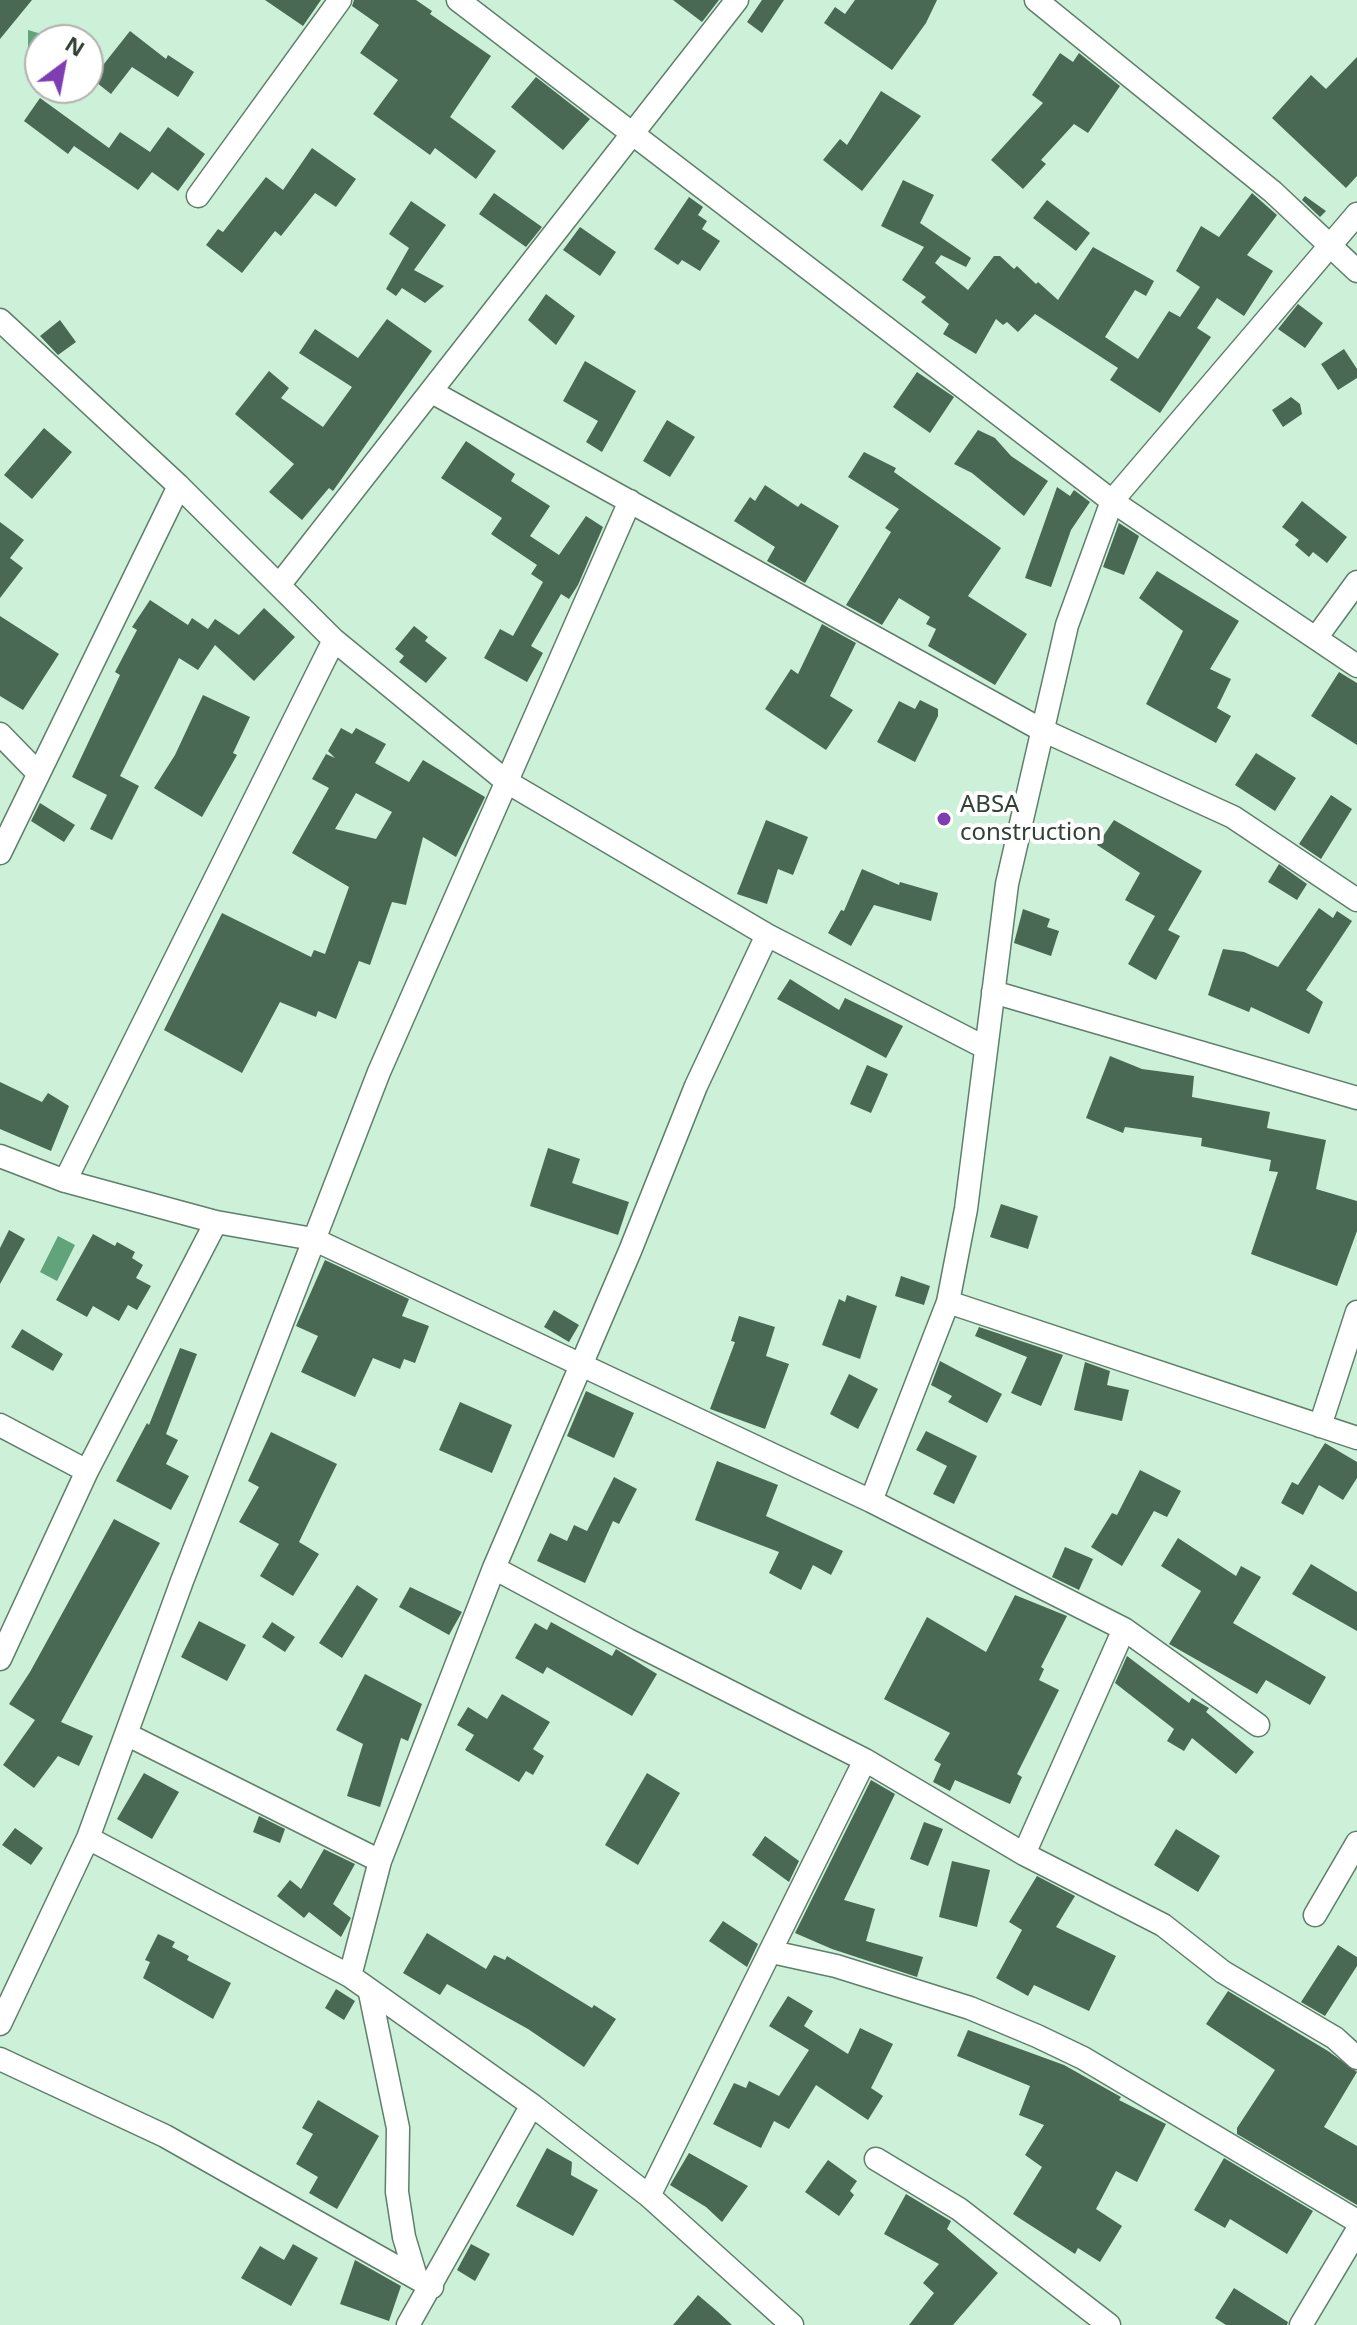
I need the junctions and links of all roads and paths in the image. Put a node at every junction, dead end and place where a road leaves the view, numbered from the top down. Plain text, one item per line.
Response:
1 (340, 0) edge
2 (458, 0) edge
3 (737, 0) edge
4 (1036, 0) edge
5 (633, 132) junction
6 (198, 196) dead end
7 (1357, 214) edge
8 (1328, 244) junction
9 (1357, 271) edge
10 (0, 320) edge
11 (432, 392) junction
12 (179, 486) junction
13 (630, 501) junction
14 (1112, 501) junction
15 (1357, 582) edge
16 (280, 584) junction
17 (1316, 638) junction
18 (334, 640) junction
19 (1357, 666) edge
20 (1040, 729) junction
21 (0, 734) edge
22 (38, 773) junction
23 (507, 782) junction
24 (0, 853) edge
25 (1357, 900) edge
26 (767, 935) junction
27 (993, 992) junction
28 (986, 1048) junction
29 (1357, 1098) edge
30 (0, 1156) edge
31 (65, 1181) junction
32 (216, 1222) junction
33 (313, 1239) junction
34 (948, 1302) junction
35 (1357, 1312) edge
36 (580, 1367) junction
37 (0, 1425) edge
38 (1320, 1426) junction
39 (1357, 1438) edge
40 (87, 1471) junction
41 (871, 1501) junction
42 (494, 1568) junction
43 (1124, 1629) junction
44 (0, 1659) edge
45 (1258, 1725) dead end
46 (126, 1734) junction
47 (865, 1760) junction
48 (88, 1838) junction
49 (1357, 1843) edge
50 (1024, 1854) junction
51 (380, 1861) junction
52 (1315, 1915) dead end
53 (772, 1952) junction
54 (350, 1976) junction
55 (370, 1993) junction
56 (0, 2024) edge
57 (1357, 2058) edge
58 (0, 2059) edge
59 (532, 2105) junction
60 (876, 2159) dead end
61 (649, 2196) junction
62 (1357, 2221) edge
63 (1357, 2231) edge
64 (424, 2282) junction
65 (408, 2325) edge
66 (792, 2325) edge
67 (1109, 2325) edge
68 (1301, 2325) edge

1 - 6 street
2 - 5 street
3 - 5 street
4 - 8 street
5 - 11 street
5 - 14 street
7 - 8 street
8 - 9 street
8 - 14 street
10 - 12 street
11 - 13 street
11 - 16 street
12 - 16 street
12 - 22 street
13 - 20 street
13 - 23 street
14 - 17 street
14 - 20 street
15 - 17 street
16 - 18 street
17 - 19 street
18 - 23 street
18 - 31 street
20 - 25 street
20 - 27 street
21 - 22 street
22 - 24 street
23 - 26 street
23 - 33 street
26 - 28 street
26 - 36 street
27 - 28 street
27 - 29 street
28 - 34 street
30 - 31 street
31 - 32 street
32 - 33 street
32 - 40 street
33 - 36 street
33 - 46 street
34 - 38 street
34 - 41 street
35 - 38 street
36 - 41 street
36 - 42 street
37 - 40 street
38 - 39 street
40 - 44 street
41 - 43 street
42 - 47 street
42 - 51 street
43 - 45 street
43 - 50 street
46 - 48 street
46 - 51 street
47 - 50 street
47 - 53 street
48 - 54 street
48 - 56 street
49 - 52 street
50 - 57 street
51 - 54 street
53 - 61 street
53 - 62 street
54 - 55 street
55 - 59 street
55 - 64 street
58 - 64 street
59 - 61 street
59 - 64 street
60 - 67 street
61 - 66 street
63 - 68 street
64 - 65 street

